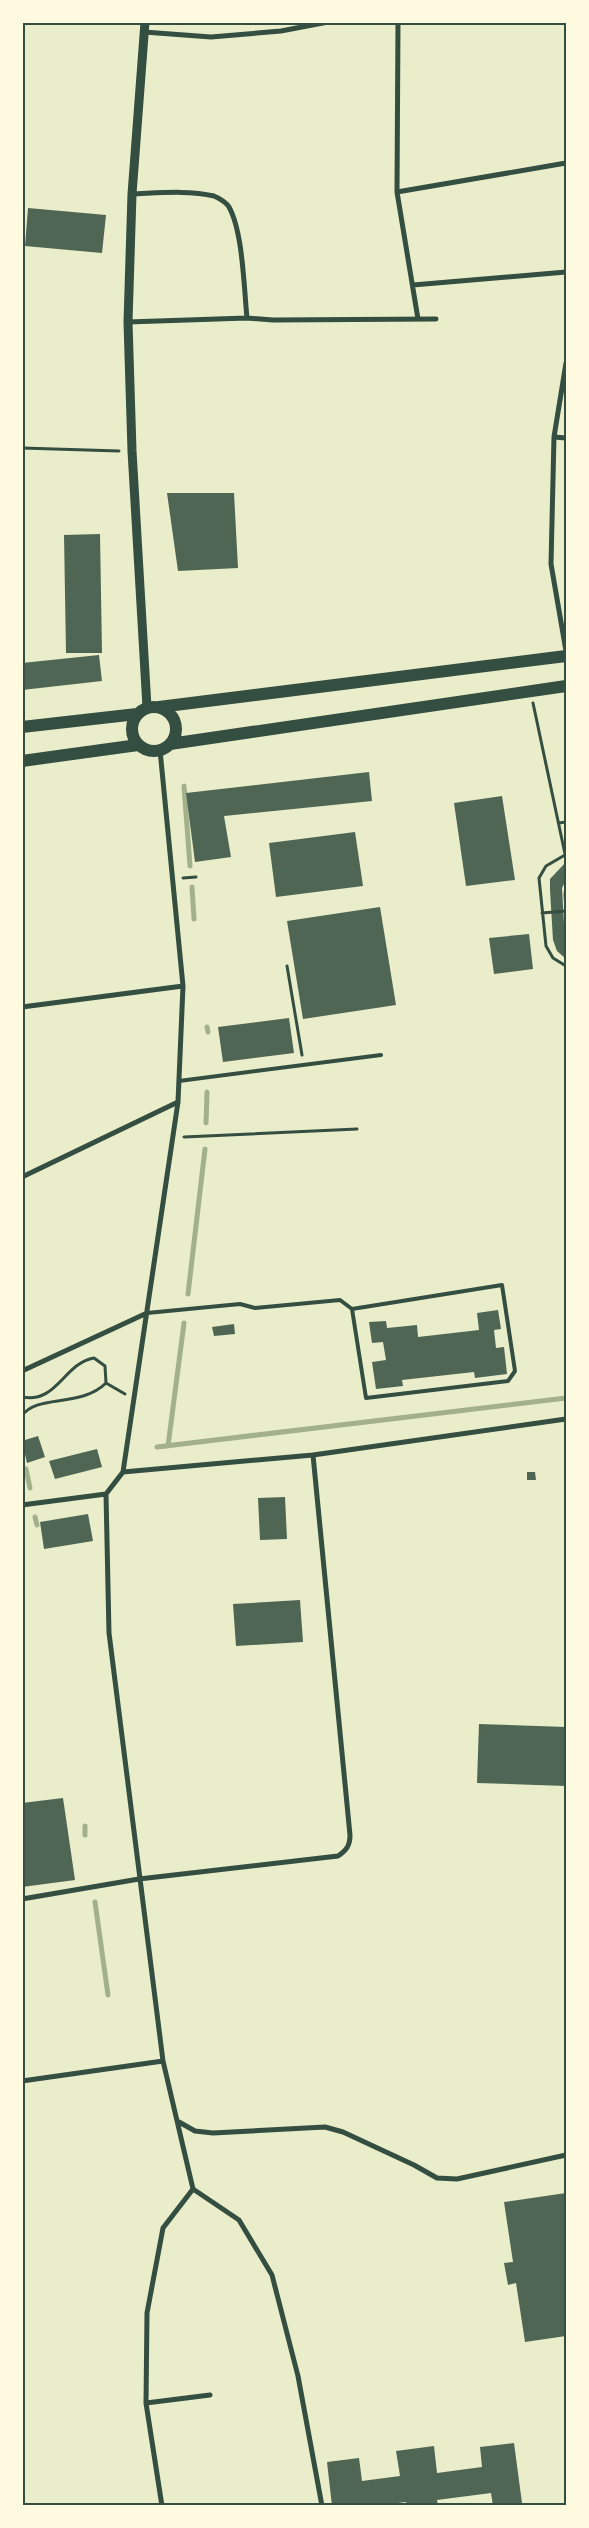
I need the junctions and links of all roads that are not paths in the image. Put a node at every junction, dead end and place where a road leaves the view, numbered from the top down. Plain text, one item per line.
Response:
1 (145, 22) edge
2 (328, 22) edge
3 (398, 22) edge
4 (144, 32) junction
5 (566, 163) edge
6 (397, 192) junction
7 (132, 194) junction
8 (566, 272) edge
9 (413, 285) junction
10 (248, 318) junction
11 (418, 319) junction
12 (436, 319) dead end
13 (128, 322) junction
14 (566, 363) edge
15 (554, 437) junction
16 (566, 438) edge
17 (566, 651) edge
18 (566, 656) edge
19 (566, 686) edge
20 (148, 709) junction
21 (22, 727) edge
22 (138, 745) junction
23 (165, 747) junction
24 (22, 761) edge
25 (183, 986) junction
26 (22, 1007) edge
27 (381, 1055) dead end
28 (179, 1081) junction
29 (178, 1102) junction
30 (22, 1177) edge
31 (352, 1309) junction
32 (147, 1313) junction
33 (22, 1371) edge
34 (566, 1419) edge
35 (313, 1455) junction
36 (123, 1472) junction
37 (106, 1494) junction
38 (22, 1505) edge
39 (139, 1880) junction
40 (22, 1899) edge
41 (163, 2061) junction
42 (22, 2081) edge
43 (179, 2122) junction
44 (566, 2155) edge
45 (194, 2189) junction
46 (210, 2395) dead end
47 (146, 2404) junction
48 (162, 2506) edge
49 (322, 2506) edge

1 - 4 street
2 - 4 street
3 - 6 street
4 - 7 street
5 - 6 street
6 - 9 street
7 - 10 street
7 - 13 street
8 - 9 street
9 - 11 street
10 - 11 street
10 - 13 street
11 - 12 street
13 - 20 street
14 - 15 street
15 - 16 street
15 - 17 street
18 - 20 main road
19 - 23 main road
20 - 21 main road
20 - 22 main road
20 - 23 main road
22 - 23 main road
22 - 24 main road
23 - 25 street
25 - 26 street
25 - 28 street
27 - 28 lane
28 - 29 street
29 - 30 street
29 - 32 street
31 - 31 lane
31 - 32 lane
32 - 33 street
32 - 36 street
34 - 35 street
35 - 36 street
35 - 39 street
36 - 37 street
37 - 38 street
37 - 39 street
39 - 40 street
39 - 41 street
41 - 42 street
41 - 43 street
43 - 44 street
43 - 45 street
45 - 47 street
45 - 49 street
46 - 47 street
47 - 48 street

